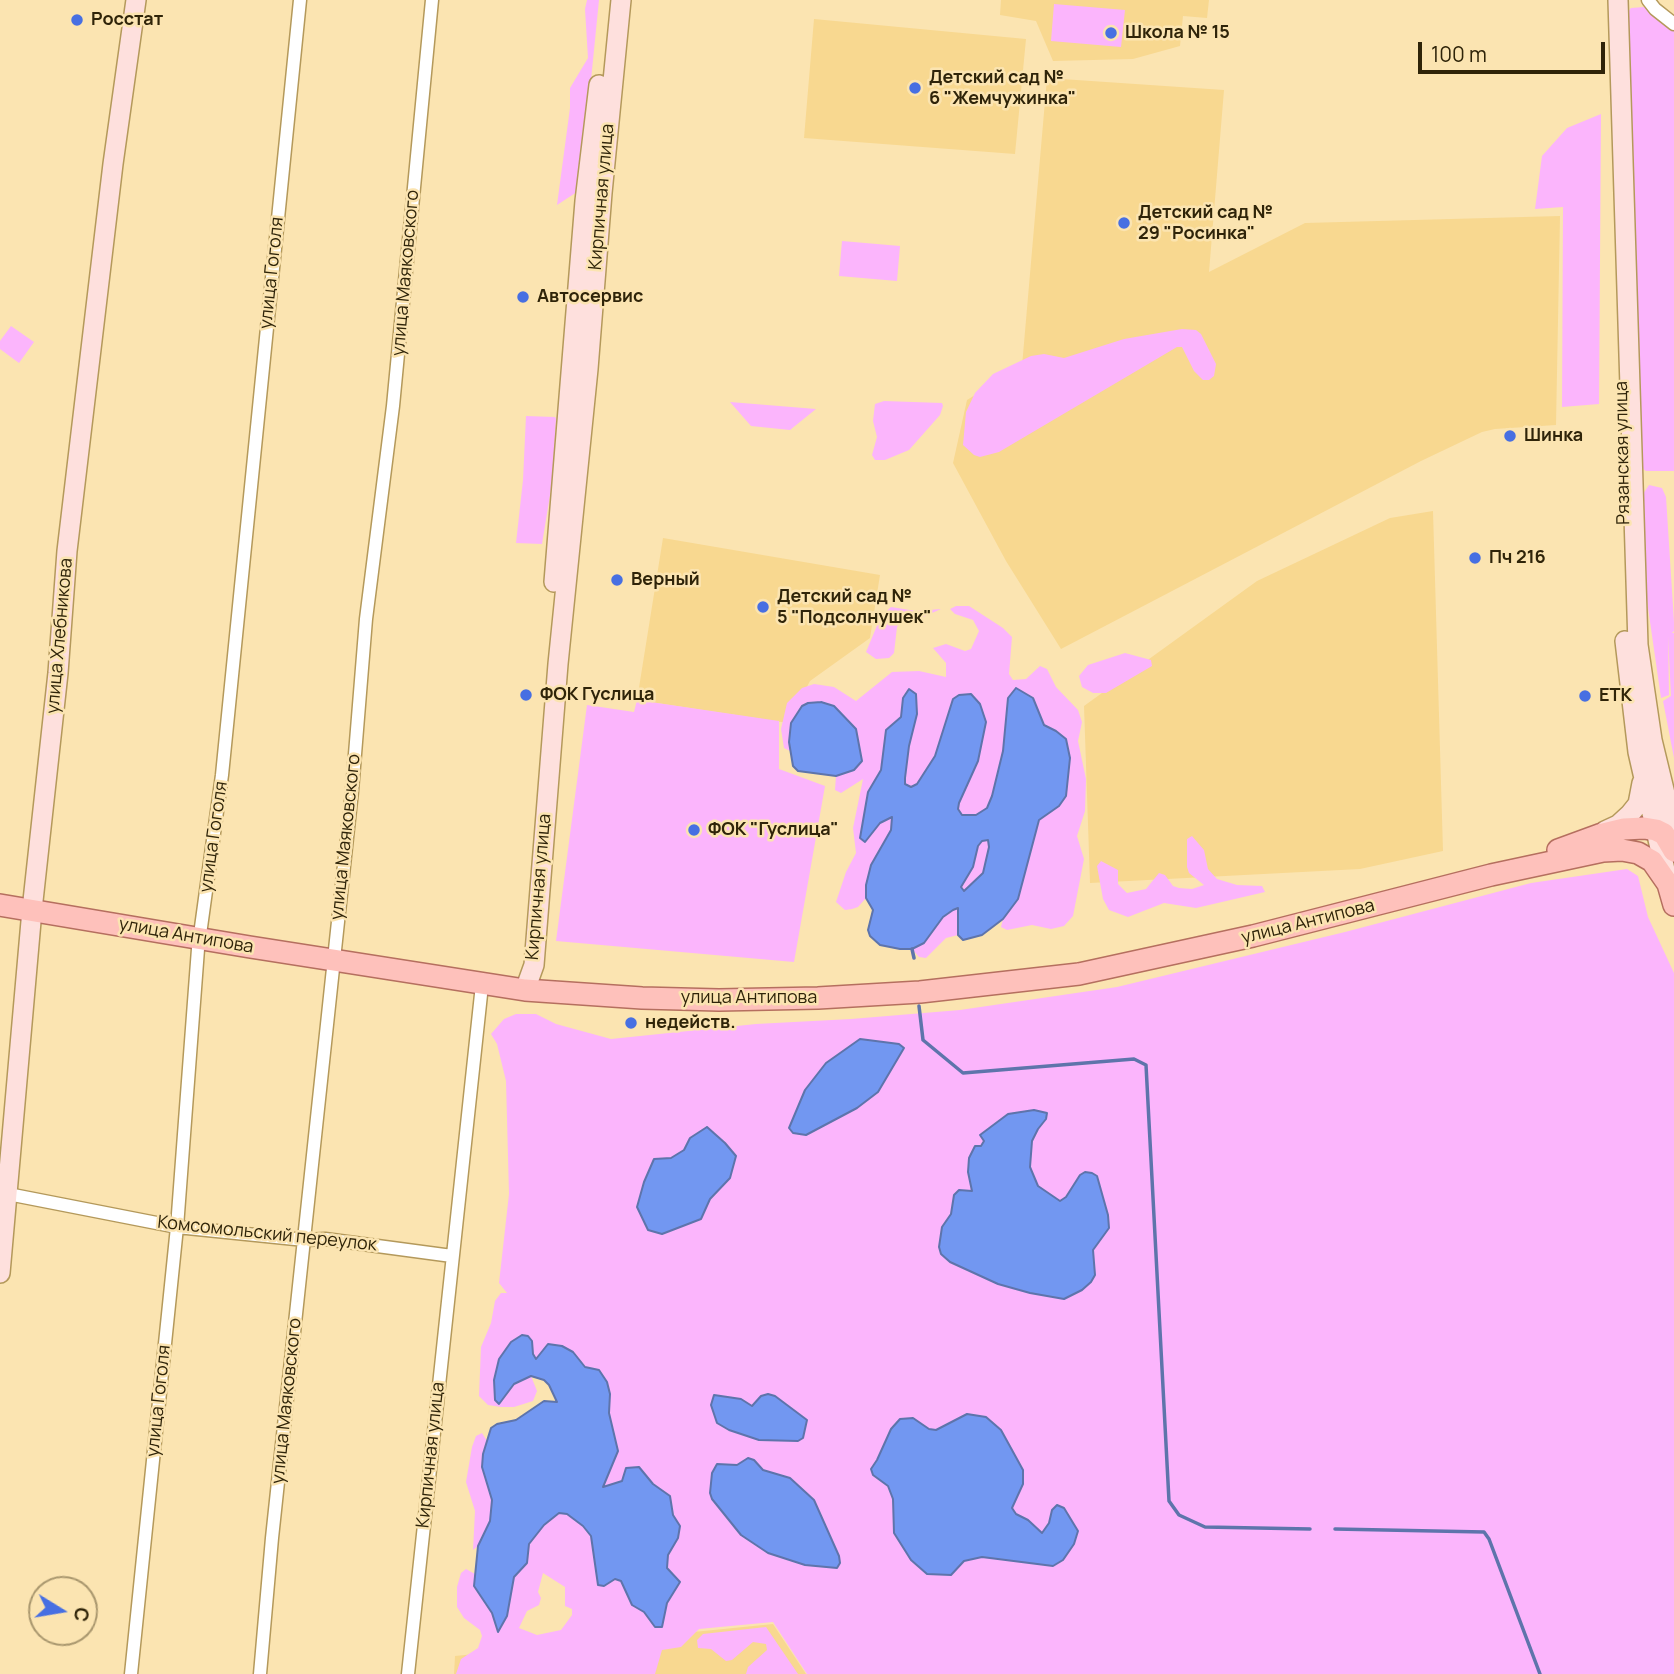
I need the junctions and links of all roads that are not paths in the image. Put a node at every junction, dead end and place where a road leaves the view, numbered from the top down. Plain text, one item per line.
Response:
1 (136, 0) edge
2 (300, 0) edge
3 (432, 0) edge
4 (609, 0) edge
5 (621, 0) edge
6 (1618, 0) edge
7 (1648, 0) edge
8 (1674, 24) edge
9 (1621, 73) junction
10 (1642, 775) junction
11 (1665, 830) edge
12 (1601, 843) junction
13 (1674, 851) edge
14 (1668, 884) junction
15 (0, 905) edge
16 (1674, 905) edge
17 (32, 910) junction
18 (200, 939) junction
19 (333, 961) junction
20 (482, 985) junction
21 (525, 990) junction
22 (4, 1193) edge
23 (177, 1227) junction
24 (305, 1240) junction
25 (452, 1256) junction
26 (0, 1273) edge
27 (131, 1674) edge
28 (260, 1674) edge
29 (408, 1674) edge

1 - 17 street, улица Хлебникова
2 - 18 street, улица Гоголя
3 - 19 street, улица Маяковского
4 - 21 street, Кирпичная улица
5 - 21 street, Кирпичная улица
6 - 9 street, Рязанская улица
7 - 8 street
9 - 10 street, Рязанская улица
9 - 11 street, Рязанская улица
10 - 11 street, Рязанская улица
10 - 12 street
11 - 12 main road, улица Антипова
11 - 13 main road
11 - 14 street, Рязанская улица
12 - 14 main road, улица Антипова
12 - 21 main road, улица Антипова
14 - 16 main road
15 - 17 main road, улица Антипова
17 - 18 main road, улица Антипова
17 - 22 street, улица Хлебникова
18 - 19 main road, улица Антипова
18 - 23 street, улица Гоголя
19 - 20 main road, улица Антипова
19 - 24 street, улица Маяковского
20 - 21 main road, улица Антипова
20 - 25 street, Кирпичная улица
22 - 23 street, Комсомольский переулок
22 - 26 street, улица Хлебникова
23 - 24 street, Комсомольский переулок
23 - 27 street, улица Гоголя
24 - 25 street, Комсомольский переулок
24 - 28 street, улица Маяковского
25 - 29 street, Кирпичная улица

